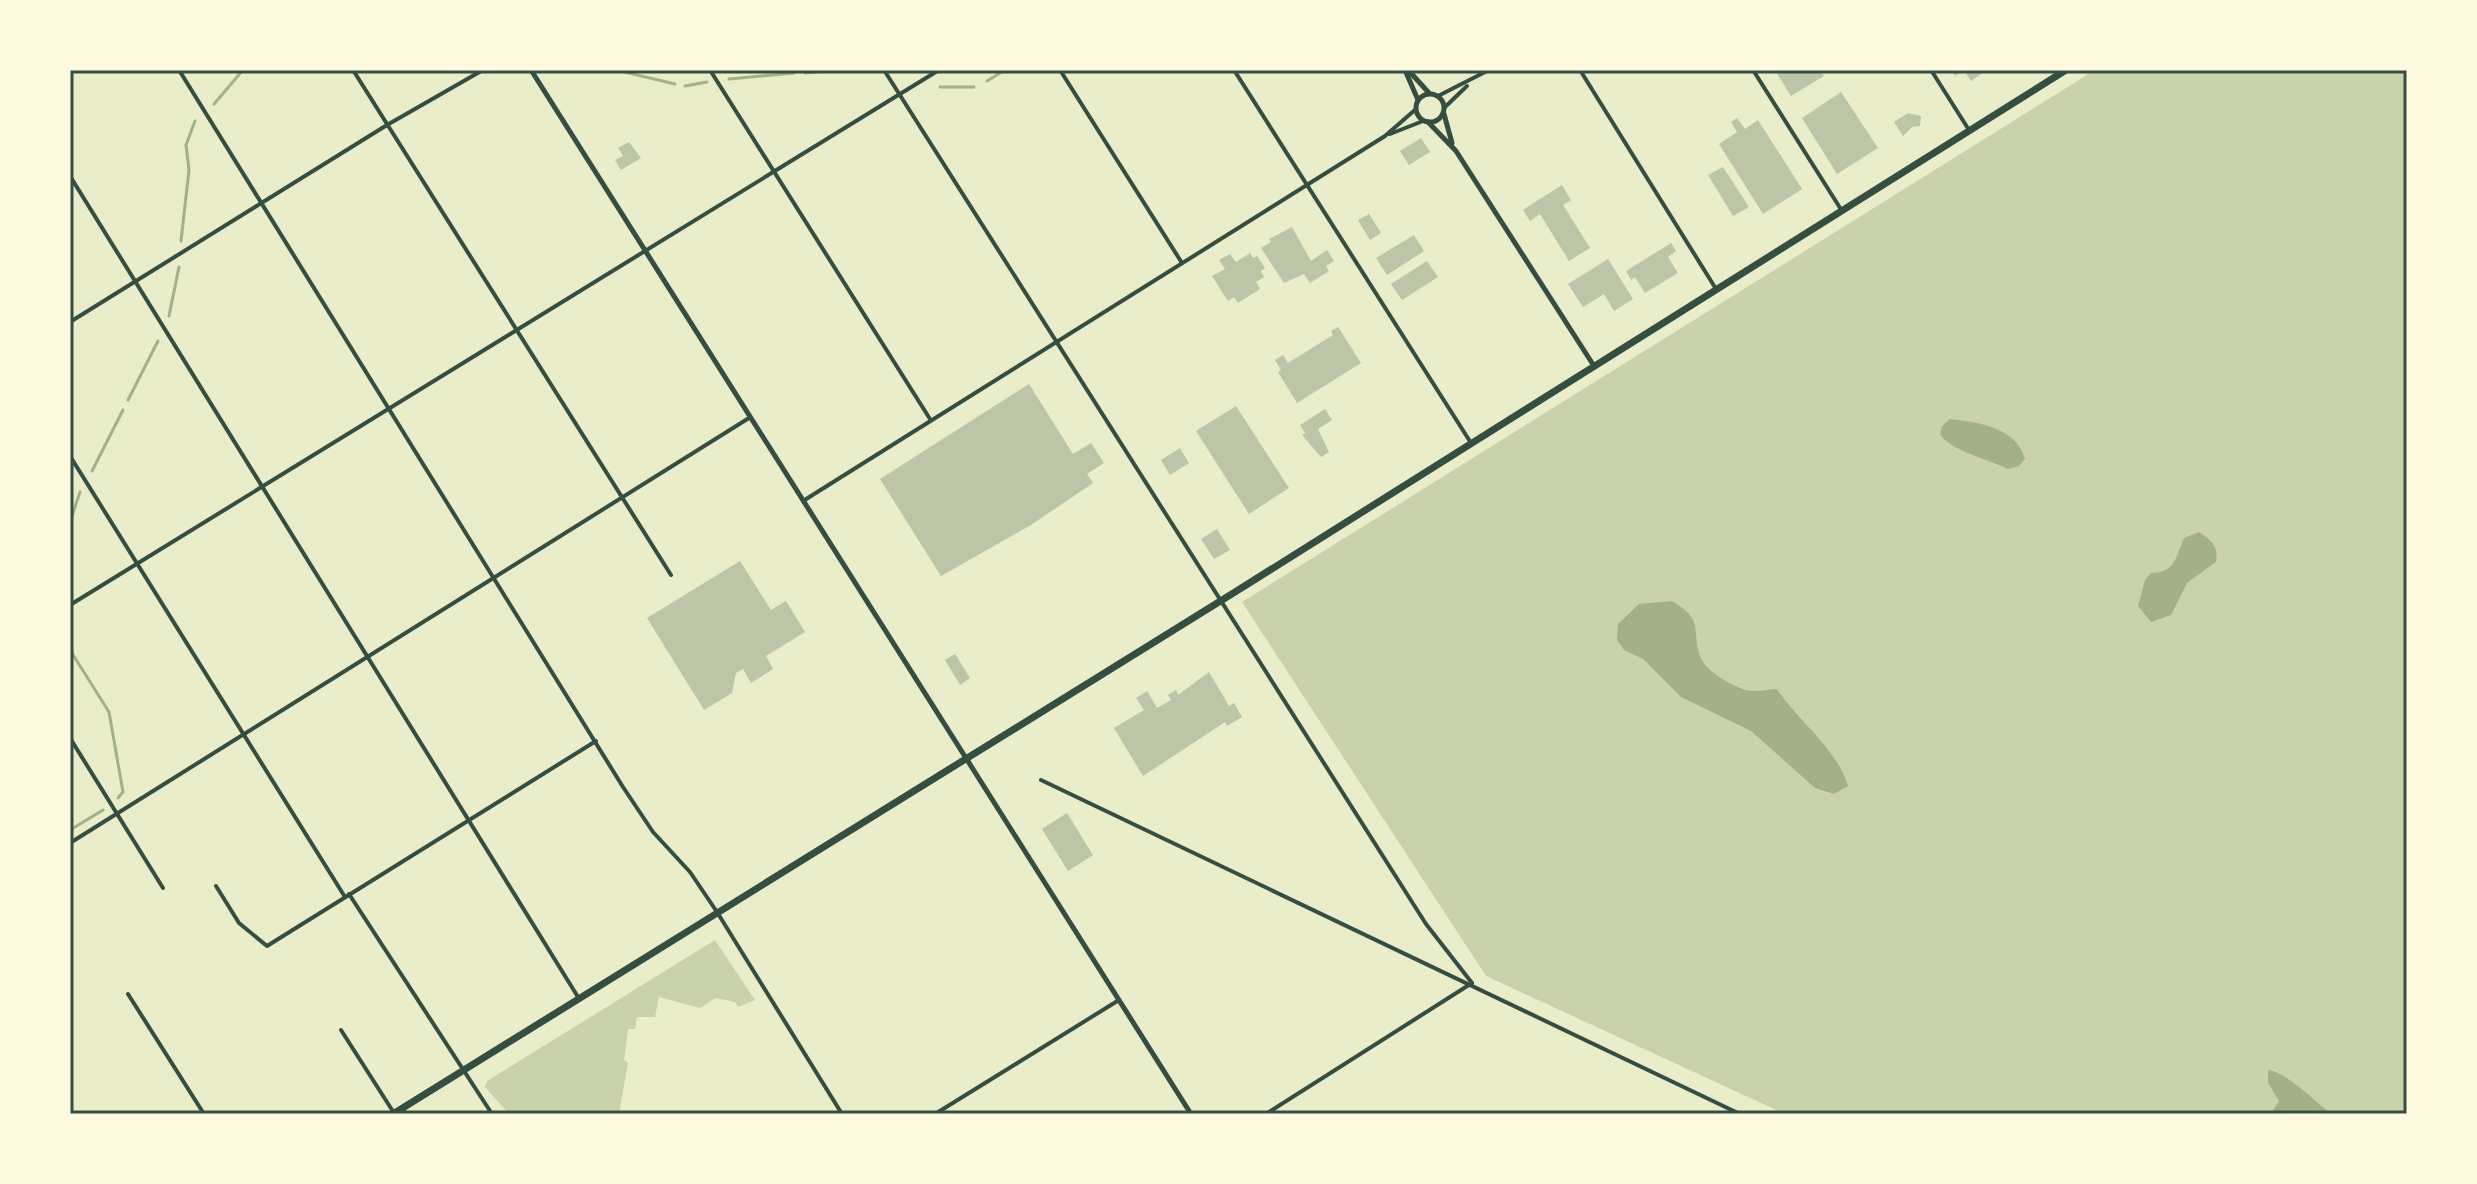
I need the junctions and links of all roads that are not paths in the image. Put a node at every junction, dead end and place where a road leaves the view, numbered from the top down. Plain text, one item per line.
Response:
1 (179, 70) edge
2 (353, 70) edge
3 (483, 70) edge
4 (531, 70) edge
5 (710, 70) edge
6 (884, 70) edge
7 (939, 70) edge
8 (1060, 70) edge
9 (1234, 70) edge
10 (1406, 70) edge
11 (1489, 70) edge
12 (1580, 70) edge
13 (1753, 70) edge
14 (1931, 70) edge
15 (2066, 70) edge
16 (1471, 82) junction
17 (1430, 94) junction
18 (898, 95) junction
19 (1438, 96) junction
20 (1418, 100) junction
21 (1416, 109) junction
22 (1444, 110) junction
23 (1426, 122) junction
24 (387, 125) junction
25 (1969, 130) junction
26 (1385, 136) junction
27 (1456, 151) junction
28 (774, 170) junction
29 (70, 176) edge
30 (1307, 184) junction
31 (263, 204) junction
32 (1842, 211) junction
33 (645, 253) junction
34 (1182, 263) junction
35 (136, 280) junction
36 (1716, 289) junction
37 (70, 322) edge
38 (515, 329) junction
39 (1055, 341) junction
40 (1594, 366) junction
41 (388, 410) junction
42 (749, 418) junction
43 (930, 419) junction
44 (1472, 443) junction
45 (70, 456) edge
46 (264, 485) junction
47 (621, 498) junction
48 (803, 501) junction
49 (136, 562) junction
50 (671, 575) dead end
51 (493, 578) junction
52 (1220, 601) junction
53 (70, 605) edge
54 (368, 655) junction
55 (243, 732) junction
56 (70, 738) edge
57 (596, 741) junction
58 (967, 758) junction
59 (1041, 780) dead end
60 (116, 814) junction
61 (470, 821) junction
62 (70, 843) edge
63 (216, 886) dead end
64 (163, 888) dead end
65 (347, 896) junction
66 (717, 912) junction
67 (1472, 983) junction
68 (128, 994) dead end
69 (579, 998) junction
70 (1119, 1000) junction
71 (341, 1030) dead end
72 (462, 1070) junction
73 (204, 1114) edge
74 (393, 1114) edge
75 (492, 1114) edge
76 (842, 1114) edge
77 (935, 1114) edge
78 (1191, 1114) edge
79 (1266, 1114) edge
80 (1740, 1114) edge

1 - 31 street
2 - 24 street
3 - 24 street
4 - 33 street
5 - 28 street
6 - 18 street
7 - 18 street
8 - 34 street
9 - 30 street
10 - 17 street
10 - 20 street
11 - 16 street
12 - 36 street
13 - 32 street
14 - 25 street
15 - 25 highway
16 - 19 street
16 - 22 street
17 - 19 street
17 - 20 street
18 - 28 street
18 - 39 street
19 - 22 street
20 - 21 street
21 - 23 street
21 - 26 street
22 - 23 street
22 - 27 street
23 - 26 street
23 - 27 street
24 - 31 street
24 - 38 street
25 - 32 highway
26 - 30 street
27 - 40 street
28 - 33 street
28 - 43 street
29 - 35 street
30 - 34 street
30 - 44 street
31 - 35 street
31 - 41 street
32 - 36 highway
33 - 38 street
33 - 42 street
34 - 39 street
35 - 37 street
35 - 46 street
36 - 40 highway
38 - 41 street
38 - 47 street
39 - 43 street
39 - 52 street
40 - 44 highway
41 - 46 street
41 - 51 street
42 - 47 street
42 - 48 street
43 - 48 street
44 - 52 highway
45 - 49 street
46 - 49 street
46 - 54 street
47 - 50 street
47 - 51 street
48 - 58 street
49 - 53 street
49 - 55 street
51 - 54 street
51 - 57 street
52 - 58 highway
52 - 67 street
54 - 55 street
54 - 61 street
55 - 60 street
55 - 65 street
56 - 60 street
57 - 61 street
57 - 66 street
58 - 66 highway
58 - 70 street
59 - 67 street
60 - 62 street
60 - 64 street
61 - 65 street
61 - 69 street
63 - 65 street
65 - 72 street
66 - 69 highway
66 - 76 street
67 - 79 street
67 - 80 street
68 - 73 street
69 - 72 highway
70 - 77 street
70 - 78 street
71 - 74 street
72 - 74 highway
72 - 75 street

